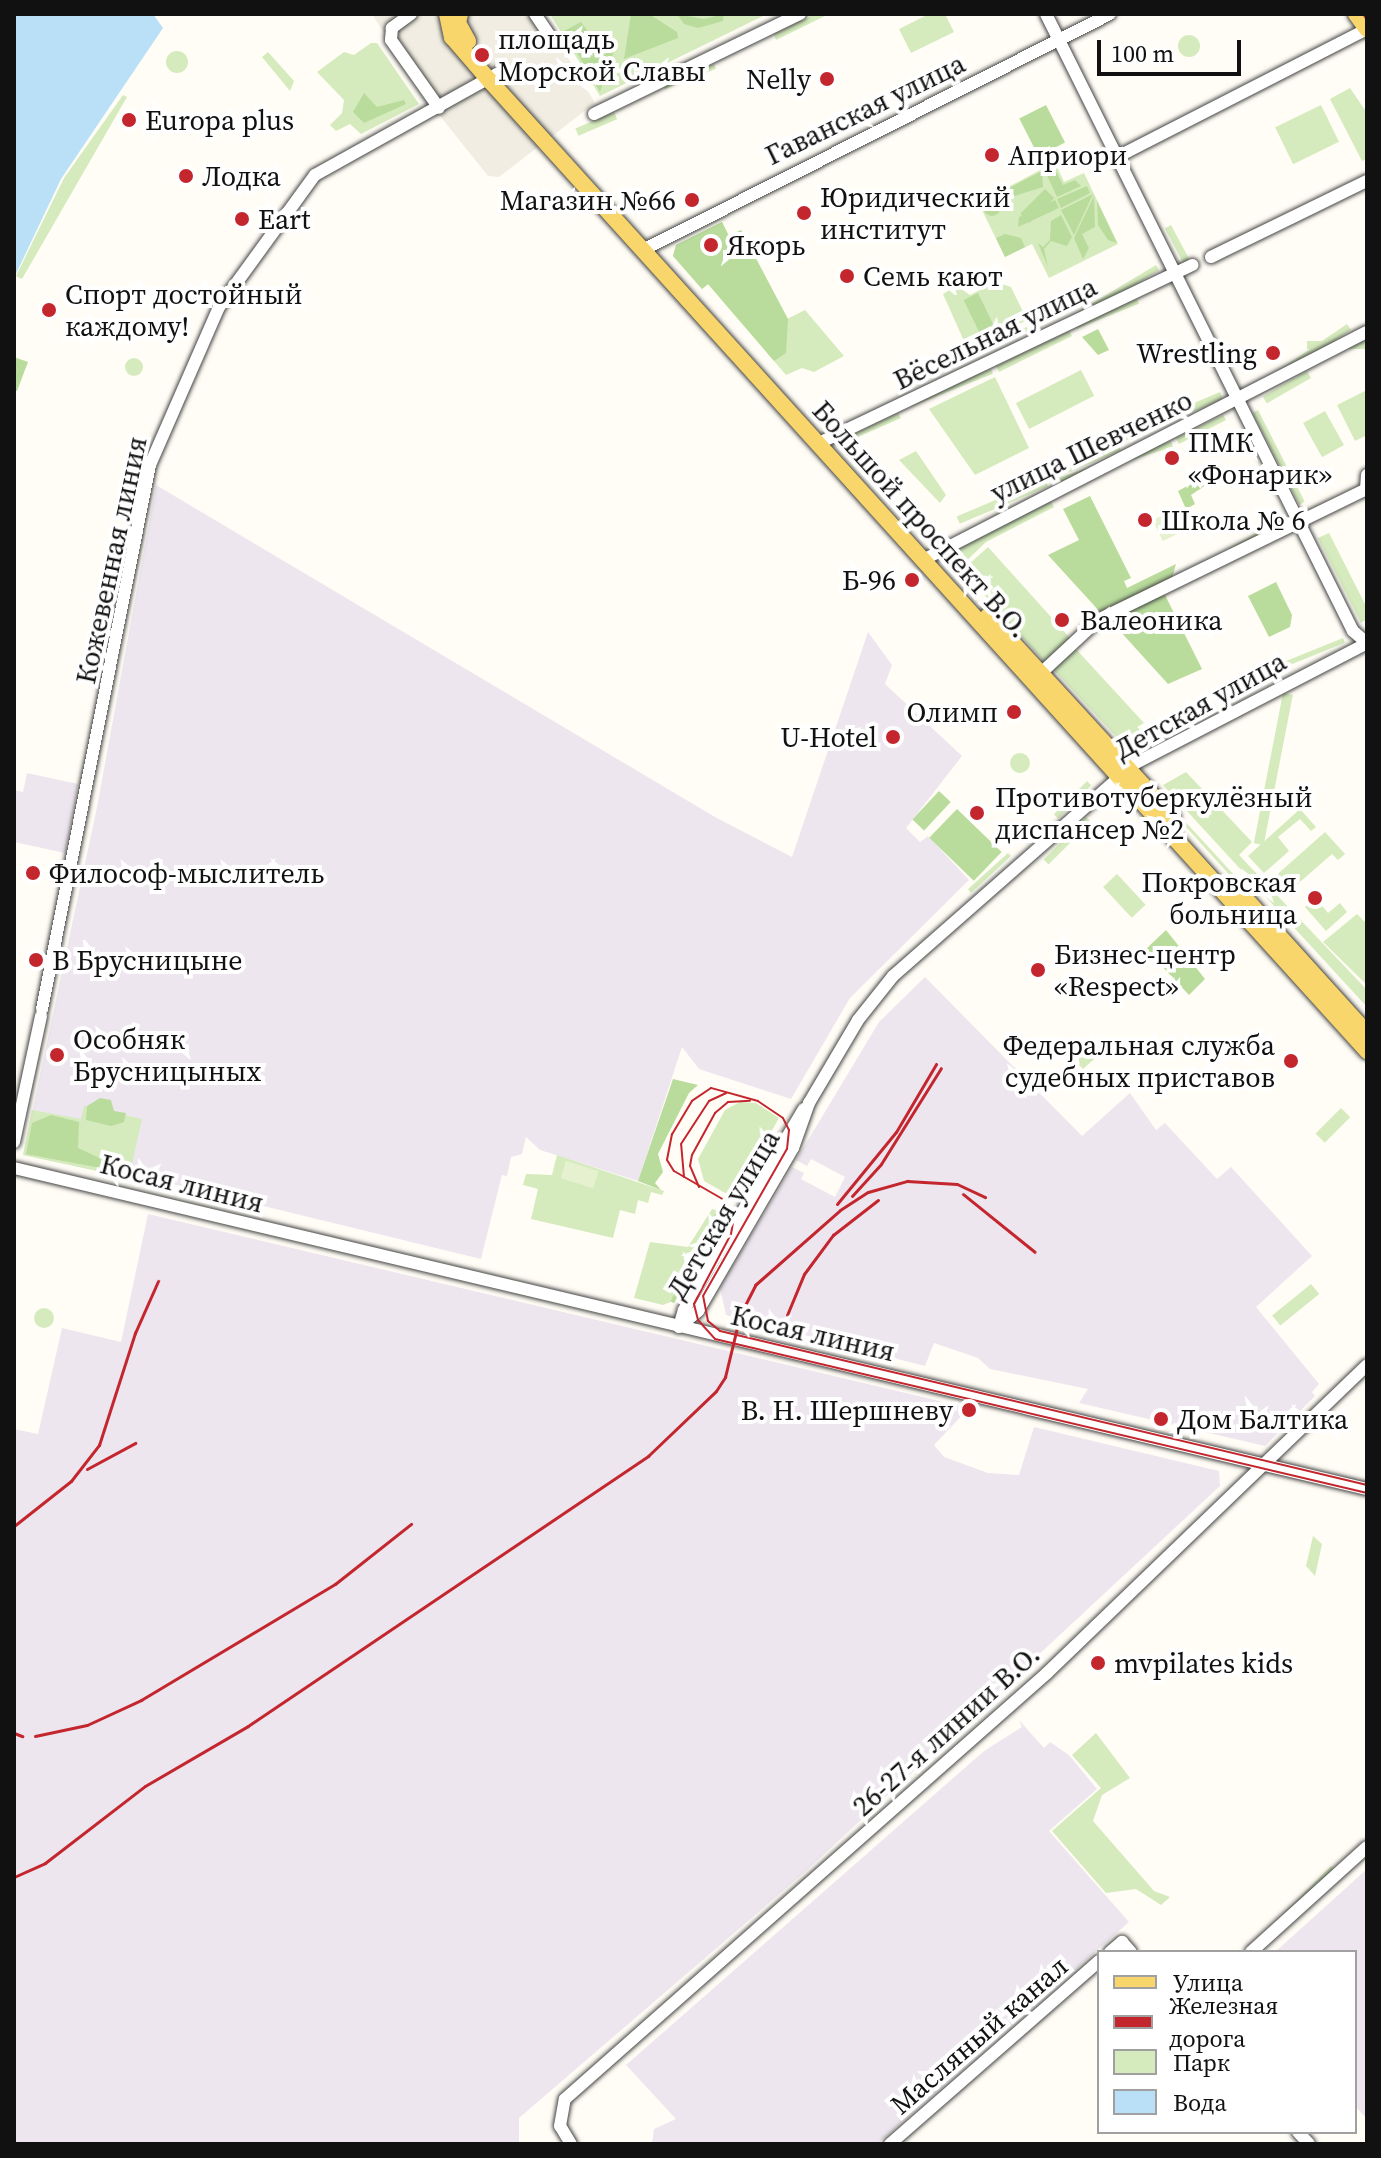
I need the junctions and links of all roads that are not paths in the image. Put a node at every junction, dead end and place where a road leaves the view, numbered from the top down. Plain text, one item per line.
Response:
1 (411, 14) edge
2 (535, 14) edge
3 (800, 14) edge
4 (1046, 14) edge
5 (1110, 14) edge
6 (1356, 14) edge
7 (450, 16) edge
8 (1367, 29) edge
9 (549, 35) dead end
10 (1058, 39) junction
11 (494, 77) junction
12 (439, 108) junction
13 (594, 114) dead end
14 (1117, 157) junction
15 (1367, 181) edge
16 (647, 247) junction
17 (1211, 257) dead end
18 (1193, 265) dead end
19 (1175, 273) junction
20 (1367, 332) edge
21 (1238, 399) junction
22 (822, 442) junction
23 (1367, 475) edge
24 (1299, 522) junction
25 (926, 556) junction
26 (1367, 643) edge
27 (1041, 673) junction
28 (1122, 773) junction
29 (1367, 1033) edge
30 (1367, 1051) edge
31 (14, 1142) edge
32 (14, 1168) edge
33 (679, 1327) junction
34 (1367, 1365) edge
35 (1266, 1465) junction
36 (1367, 1489) edge
37 (1367, 1847) edge
38 (1112, 1950) edge
39 (1129, 1950) edge
40 (1253, 1950) edge
41 (1097, 1963) edge
42 (571, 2144) edge
43 (890, 2144) edge

1 - 12 street
2 - 9 street
3 - 13 street
4 - 10 street
5 - 10 street, Гаванская улица
6 - 8 main road
7 - 11 main road, Большой проспект В.О.
8 - 14 street
10 - 14 street
10 - 16 street, Гаванская улица
11 - 12 street, Кожевенная линия
11 - 16 main road, Большой проспект В.О.
12 - 31 street, Кожевенная линия
14 - 19 street
15 - 17 street
16 - 22 main road, Большой проспект В.О.
18 - 19 street, Вёсельная улица
19 - 21 street
19 - 22 street, Вёсельная улица
20 - 21 street, улица Шевченко
21 - 24 street
21 - 25 street, улица Шевченко
22 - 25 main road, Большой проспект В.О.
23 - 24 street
24 - 26 street
24 - 27 street
25 - 27 main road, Большой проспект В.О.
25 - 28 main road, Большой проспект В.О.
26 - 28 street, Детская улица
27 - 28 main road, Большой проспект В.О.
28 - 29 main road, Большой проспект В.О.
28 - 30 main road, Большой проспект В.О.
28 - 33 street, Детская улица
32 - 33 street, Косая линия
33 - 35 street, Косая линия
34 - 35 street, 26-27-я линии В.О.
35 - 36 street, Косая линия
35 - 42 street, 26-27-я линии В.О.
37 - 40 street
38 - 39 street, Масляный канал
41 - 43 street, Масляный канал

